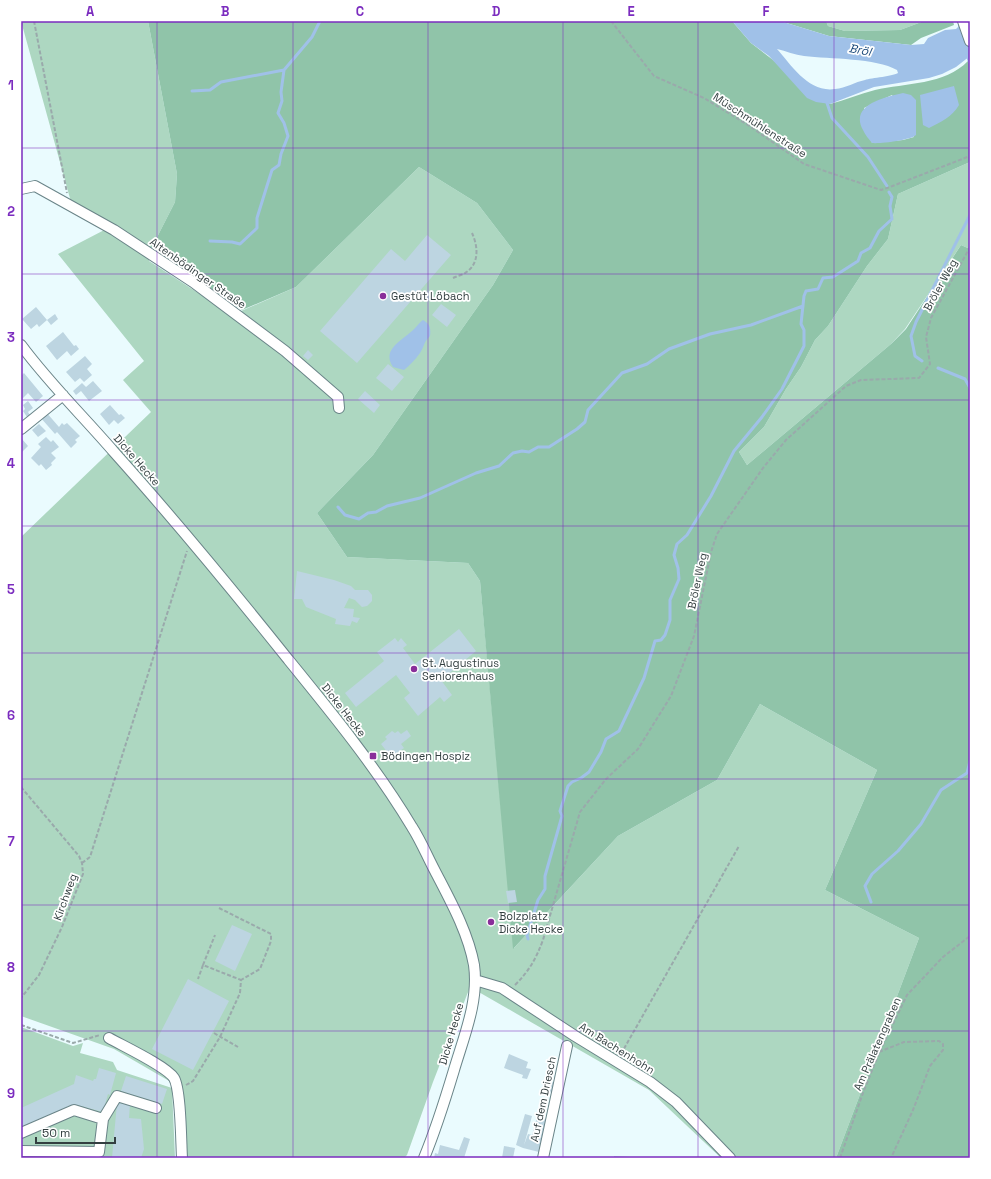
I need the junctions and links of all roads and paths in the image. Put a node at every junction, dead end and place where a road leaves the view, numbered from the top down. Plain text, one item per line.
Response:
1 (34, 21) edge
2 (611, 21) edge
3 (963, 21) edge
4 (970, 41) edge
5 (970, 156) edge
6 (21, 189) edge
7 (69, 206) junction
8 (472, 233) dead end
9 (970, 247) edge
10 (453, 278) dead end
11 (21, 345) edge
12 (63, 396) junction
13 (339, 408) dead end
14 (21, 429) edge
15 (189, 537) junction
16 (21, 787) edge
17 (739, 846) dead end
18 (82, 863) junction
19 (219, 908) dead end
20 (215, 935) dead end
21 (970, 936) edge
22 (203, 965) junction
23 (198, 979) dead end
24 (241, 980) junction
25 (475, 980) junction
26 (502, 988) junction
27 (21, 998) edge
28 (21, 1025) edge
29 (214, 1033) dead end
30 (220, 1037) junction
31 (108, 1038) joint
32 (567, 1046) dead end
33 (238, 1047) dead end
34 (879, 1053) junction
35 (617, 1061) junction
36 (178, 1090) junction
37 (156, 1108) dead end
38 (103, 1119) junction
39 (21, 1133) edge
40 (21, 1151) edge
41 (182, 1158) edge
42 (424, 1158) edge
43 (544, 1158) edge
44 (730, 1158) edge
45 (840, 1158) edge
46 (891, 1158) edge

1 - 7 path
2 - 5 path, Müschmühlenstraße
3 - 4 street
6 - 7 street, Altenbödinger Straße
7 - 13 street, Altenbödinger Straße
8 - 10 path
9 - 26 path, Bröler Weg
11 - 12 street, Dicke Hecke
12 - 14 street
12 - 15 street, Dicke Hecke
15 - 18 path
15 - 25 street, Dicke Hecke
16 - 18 path, Kirchweg
17 - 35 path
18 - 27 path, Kirchweg
19 - 24 path
20 - 22 path
21 - 34 path, Am Prälatengraben
22 - 23 path
22 - 24 path
24 - 30 path
25 - 26 street, Am Bachenhohn
25 - 42 street, Dicke Hecke
26 - 35 street, Am Bachenhohn
28 - 31 path
29 - 30 path
30 - 33 path
30 - 36 path
31 - 36 street
32 - 43 street, Auf dem Driesch
34 - 45 path, Am Prälatengraben
34 - 46 path
35 - 44 street, Am Bachenhohn
36 - 41 street
37 - 38 street
38 - 39 street
38 - 40 street

